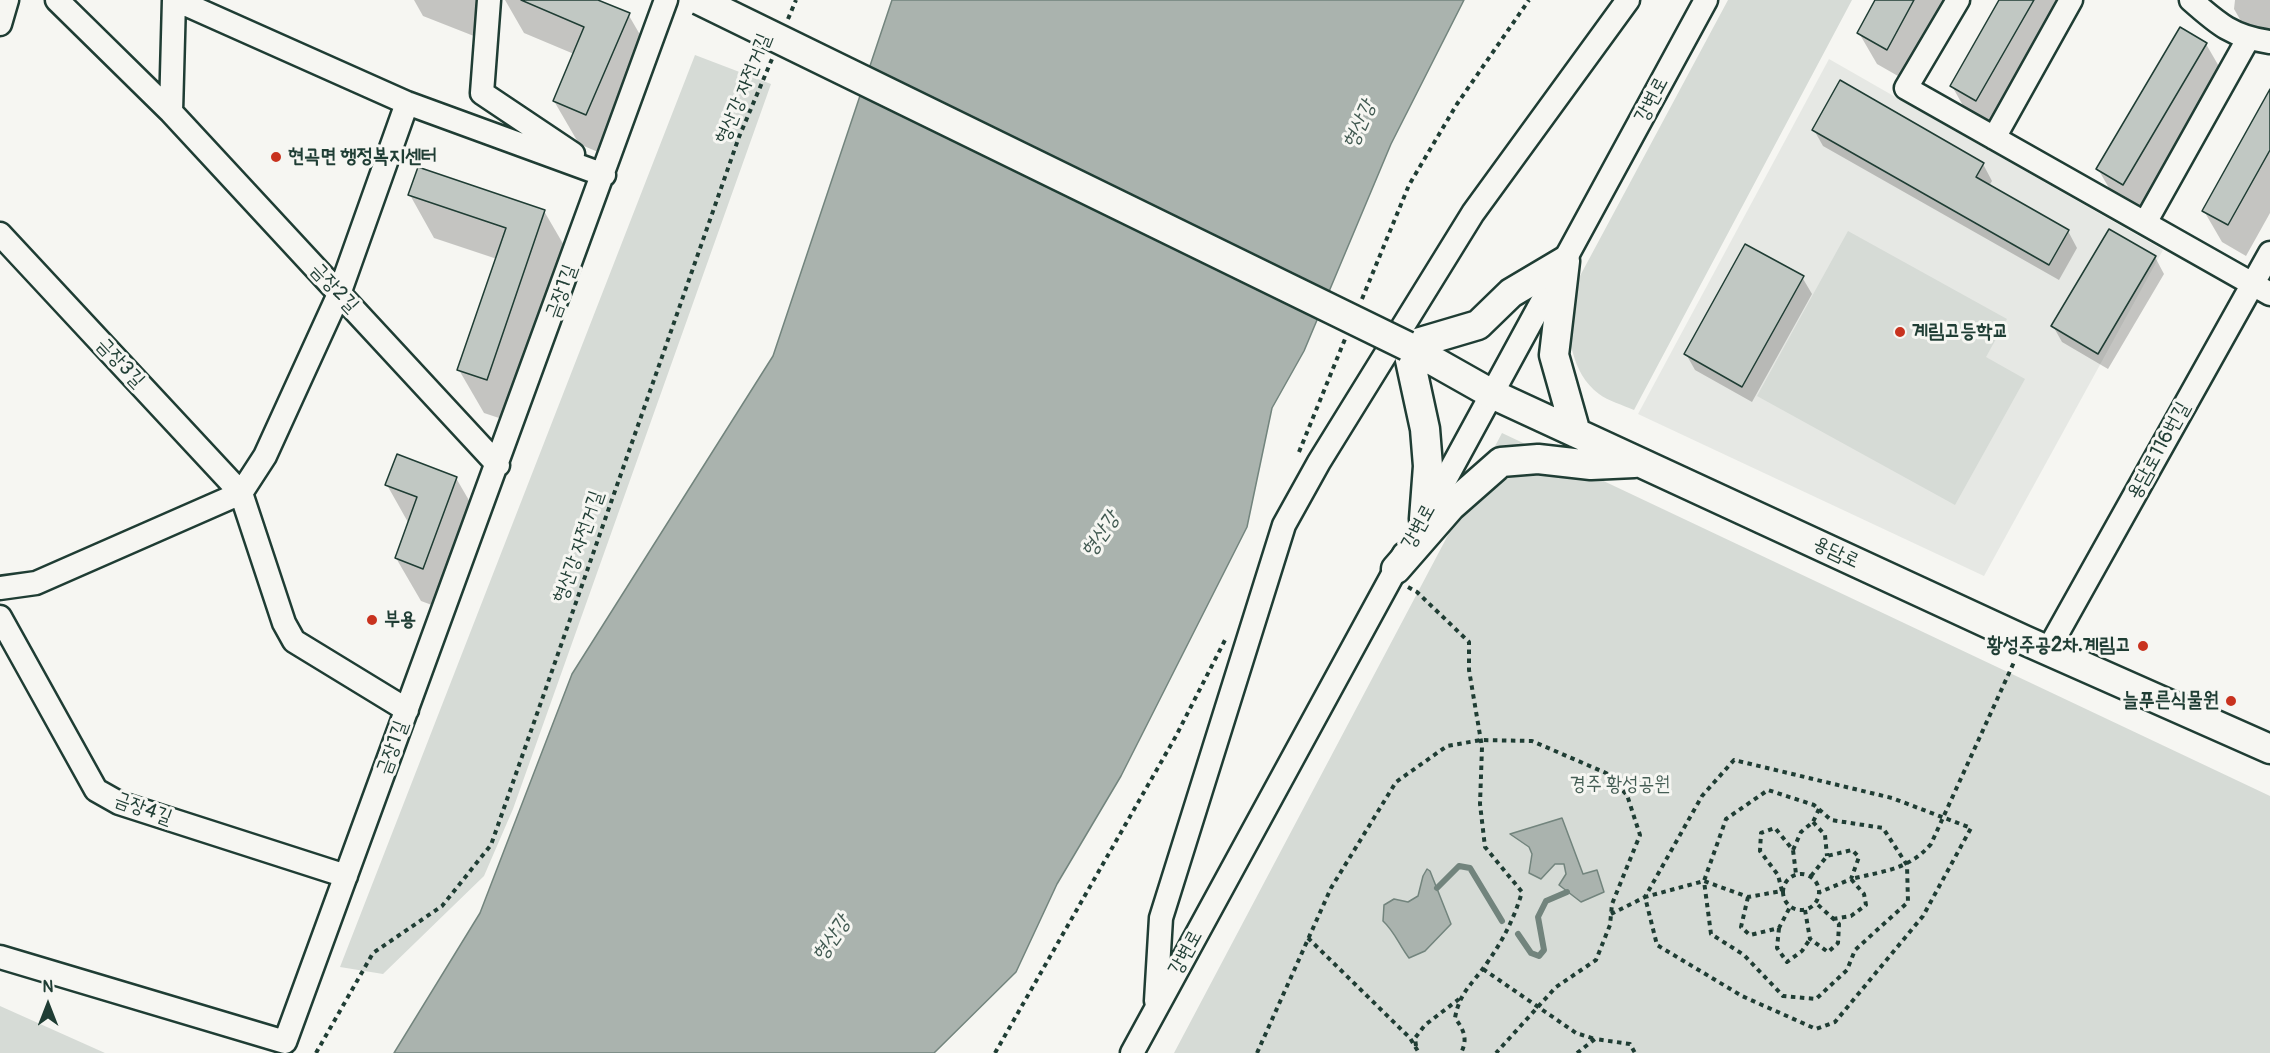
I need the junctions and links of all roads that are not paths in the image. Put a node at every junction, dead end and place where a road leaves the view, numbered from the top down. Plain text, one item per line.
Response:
1 (7, 0) edge
2 (57, 0) edge
3 (175, 0) edge
4 (489, 0) edge
5 (666, 0) edge
6 (699, 0) edge
7 (1628, 0) edge
8 (1706, 0) edge
9 (1958, 0) edge
10 (2071, 0) edge
11 (2191, 0) edge
12 (0, 24) edge
13 (2259, 41) edge
14 (407, 103) junction
15 (171, 112) junction
16 (1994, 138) junction
17 (604, 175) junction
18 (2145, 223) junction
19 (0, 234) edge
20 (2270, 253) edge
21 (1564, 261) junction
22 (2261, 289) edge
23 (339, 294) junction
24 (1407, 346) junction
25 (1492, 394) junction
26 (1576, 433) junction
27 (1639, 462) junction
28 (498, 465) junction
29 (240, 493) junction
30 (1424, 519) junction
31 (1394, 573) junction
32 (0, 588) edge
33 (0, 617) edge
34 (2036, 645) junction
35 (407, 710) junction
36 (2270, 749) edge
37 (346, 876) junction
38 (0, 957) edge
39 (1156, 1009) junction
40 (1132, 1053) edge

1 - 12 street
2 - 15 street, 금장2길
3 - 14 street
3 - 15 street
4 - 17 street
5 - 17 street, 금장1길
6 - 24 main road, 용담로, bridge
7 - 39 street
8 - 21 street, 강변로
9 - 16 street
10 - 16 street
11 - 13 street
13 - 18 street
14 - 17 street
14 - 23 street
15 - 23 street, 금장2길
16 - 18 street
17 - 28 street, 금장1길
18 - 22 street
19 - 29 street, 금장3길
20 - 22 street, 용담로116번길
21 - 24 main road
21 - 25 street, 강변로
21 - 26 main road
22 - 34 street, 용담로116번길
23 - 28 street, 금장2길
23 - 29 street
24 - 25 main road, 용담로
24 - 30 main road
25 - 26 main road, 용담로
25 - 30 street, 강변로
26 - 27 main road, 용담로
27 - 31 main road
27 - 34 main road, 용담로
28 - 35 street, 금장1길
29 - 32 street
29 - 35 street, 금장3길
30 - 31 street, 강변로
31 - 39 street, 강변로
33 - 37 street, 금장4길
34 - 36 main road, 용담로
35 - 37 street, 금장1길
37 - 38 street, 금장1길
39 - 40 street, 강변로

